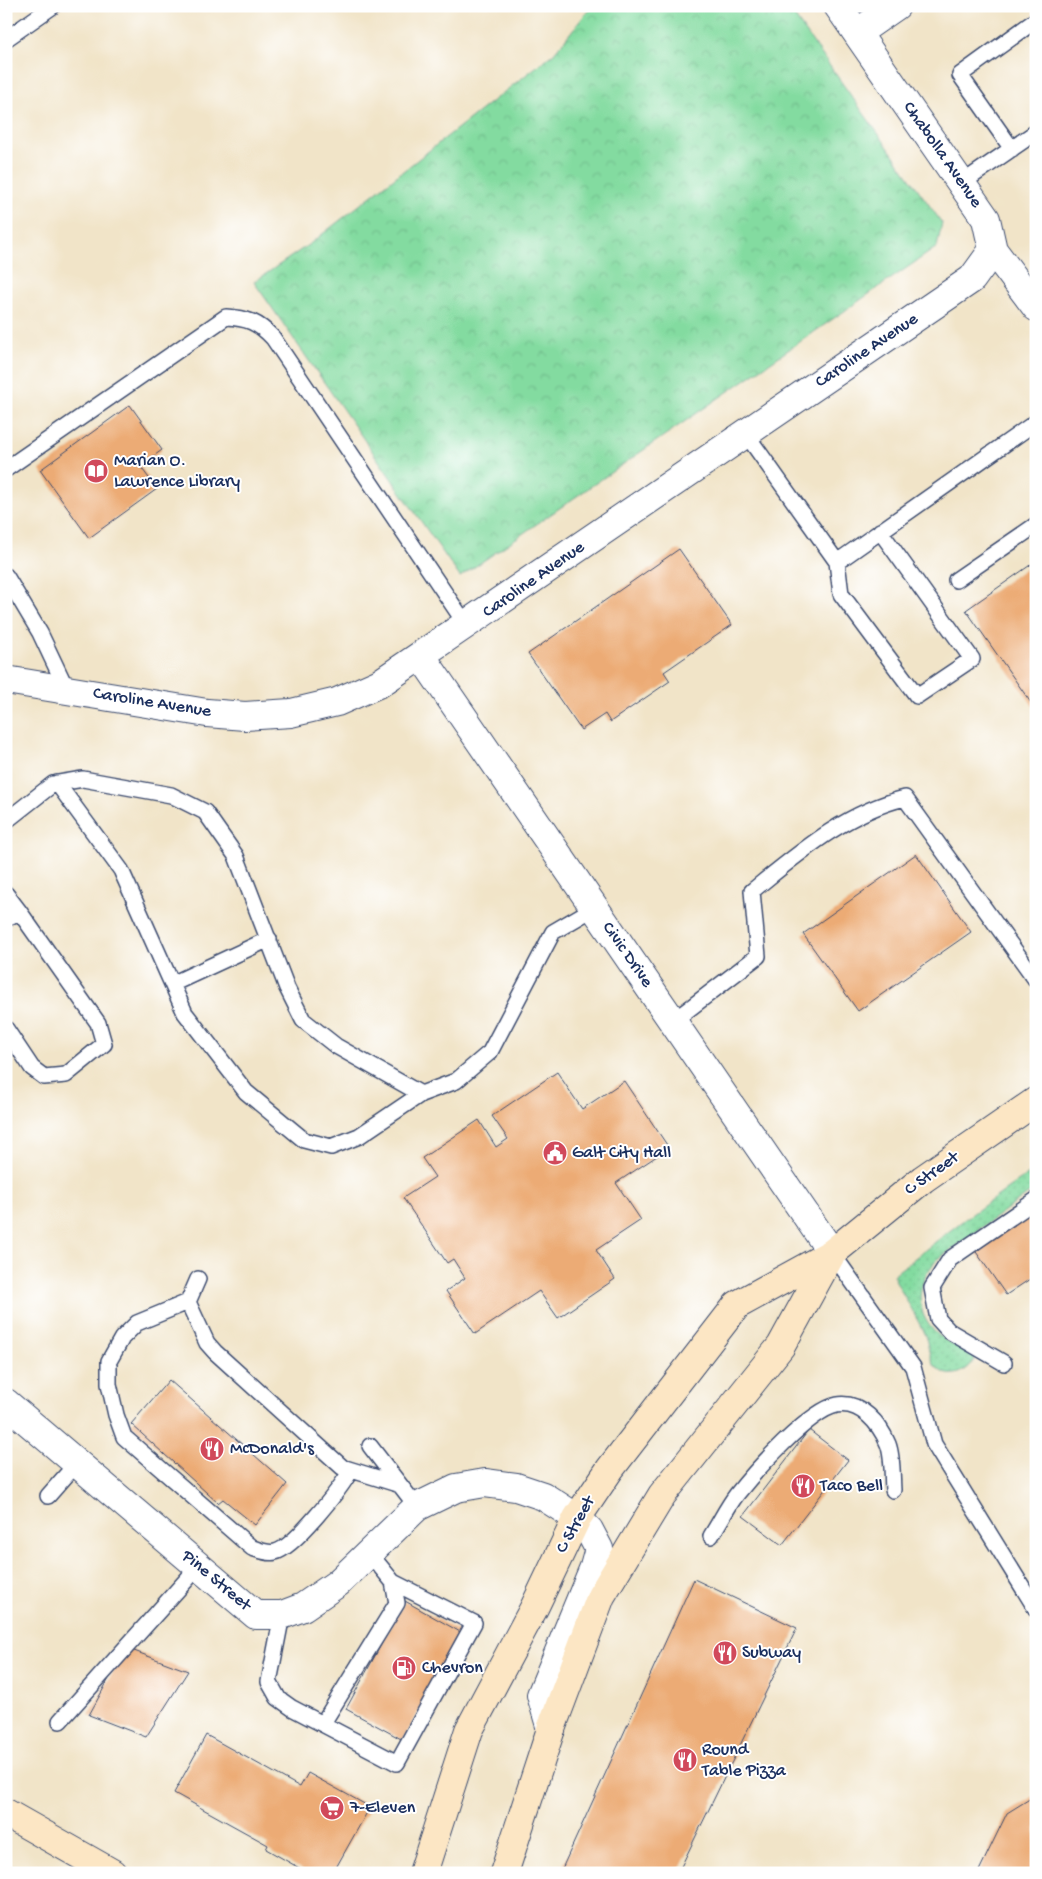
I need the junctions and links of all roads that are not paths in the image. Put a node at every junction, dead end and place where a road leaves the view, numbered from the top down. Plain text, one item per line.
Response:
1 (53, 6) edge
2 (838, 6) edge
3 (896, 6) edge
4 (1036, 20) edge
5 (857, 33) junction
6 (6, 39) edge
7 (1036, 132) edge
8 (1012, 149) junction
9 (962, 183) junction
10 (993, 250) junction
11 (1036, 307) edge
12 (1036, 422) edge
13 (746, 434) junction
14 (6, 469) edge
15 (1036, 525) edge
16 (880, 532) junction
17 (837, 562) junction
18 (6, 576) edge
19 (956, 580) dead end
20 (467, 626) junction
21 (422, 657) junction
22 (6, 680) edge
23 (67, 690) junction
24 (58, 783) junction
25 (6, 820) edge
26 (6, 894) edge
27 (594, 908) junction
28 (12, 915) edge
29 (269, 939) junction
30 (1036, 980) edge
31 (172, 984) junction
32 (672, 1022) junction
33 (6, 1029) edge
34 (421, 1094) junction
35 (1036, 1101) edge
36 (1036, 1200) edge
37 (832, 1253) junction
38 (198, 1279) dead end
39 (188, 1302) junction
40 (1004, 1364) dead end
41 (8, 1407) edge
42 (370, 1446) dead end
43 (77, 1463) junction
44 (351, 1470) junction
45 (397, 1484) junction
46 (893, 1490) dead end
47 (48, 1496) dead end
48 (417, 1507) junction
49 (577, 1518) junction
50 (711, 1536) dead end
51 (370, 1554) junction
52 (199, 1566) junction
53 (393, 1582) junction
54 (1036, 1609) edge
55 (282, 1615) junction
56 (60, 1721) dead end
57 (323, 1723) junction
58 (551, 1729) junction
59 (6, 1813) edge
60 (112, 1873) edge
61 (423, 1873) edge
62 (504, 1873) edge

1 - 6 lane
2 - 5 street, Chabolla Avenue
3 - 5 street
4 - 8 lane
5 - 9 street, Chabolla Avenue
7 - 8 lane
8 - 9 lane
9 - 10 street, Chabolla Avenue
10 - 11 street, Chabolla Avenue
10 - 13 street, Caroline Avenue
12 - 16 lane
13 - 17 lane
13 - 20 street, Caroline Avenue
14 - 20 lane
15 - 19 lane
16 - 17 lane
16 - 17 lane
18 - 23 lane
20 - 21 street, Caroline Avenue
21 - 23 street, Caroline Avenue
21 - 27 street, Civic Drive
22 - 23 street, Caroline Avenue
24 - 25 lane
24 - 29 lane
24 - 31 lane
26 - 28 lane
27 - 32 street, Civic Drive
27 - 34 lane
28 - 33 lane
29 - 31 lane
29 - 34 lane
30 - 32 lane
31 - 34 lane
32 - 37 street, Civic Drive
35 - 37 street, C Street
36 - 40 lane
37 - 49 street, C Street
37 - 54 lane
37 - 58 street, C Street
38 - 39 lane
39 - 44 lane
39 - 44 lane
41 - 43 street, Pine Street
42 - 45 lane
43 - 47 lane
43 - 52 street, Pine Street
44 - 45 lane
45 - 48 lane
46 - 50 lane
48 - 49 street, Pine Street
48 - 51 street, Pine Street
49 - 58 street, Pine Street
49 - 61 street, C Street
51 - 53 lane
51 - 55 street, Pine Street
52 - 55 street, Pine Street
52 - 56 lane
53 - 57 lane
53 - 57 lane
55 - 57 lane
58 - 62 street, C Street
59 - 60 street

